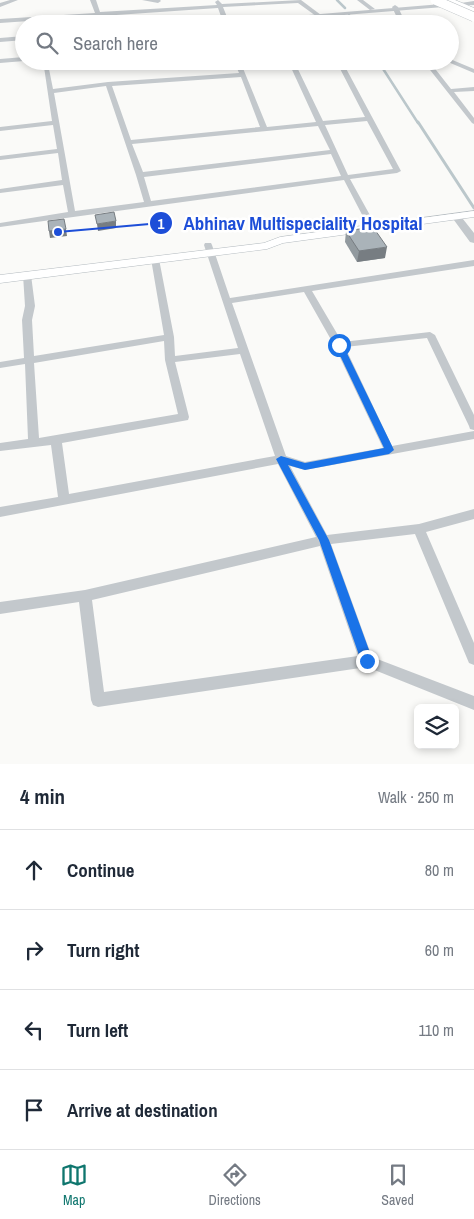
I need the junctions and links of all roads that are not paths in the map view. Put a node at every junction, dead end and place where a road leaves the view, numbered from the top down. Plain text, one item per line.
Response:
1 (15, 0) edge
2 (93, 0) edge
3 (145, 0) edge
4 (360, 0) edge
5 (422, 0) edge
6 (158, 1) dead end
7 (443, 2) edge
8 (218, 3) edge
9 (474, 3) edge
10 (0, 5) edge
11 (417, 7) junction
12 (372, 9) junction
13 (395, 9) junction
14 (474, 11) edge
15 (459, 13) junction
16 (98, 14) junction
17 (82, 15) edge
18 (318, 15) junction
19 (398, 15) edge
20 (474, 18) edge
21 (15, 19) edge
22 (0, 20) edge
23 (15, 39) edge
24 (0, 40) edge
25 (15, 60) edge
26 (0, 61) edge
27 (459, 65) edge
28 (47, 70) edge
29 (241, 70) edge
30 (295, 70) edge
31 (344, 70) edge
32 (433, 70) edge
33 (474, 71) edge
34 (243, 74) junction
35 (108, 84) junction
36 (474, 89) edge
37 (51, 91) junction
38 (449, 91) junction
39 (369, 118) junction
40 (474, 122) edge
41 (56, 123) junction
42 (320, 123) junction
43 (264, 128) junction
44 (0, 129) edge
45 (128, 142) junction
46 (61, 151) junction
47 (334, 152) junction
48 (0, 158) edge
49 (140, 175) junction
50 (346, 178) junction
51 (66, 182) junction
52 (0, 191) edge
53 (148, 203) junction
54 (72, 214) junction
55 (471, 214) edge
56 (456, 216) junction
57 (0, 225) edge
58 (373, 228) junction
59 (474, 240) edge
60 (209, 248) junction
61 (155, 258) junction
62 (474, 263) edge
63 (0, 273) edge
64 (27, 275) junction
65 (0, 279) edge
66 (307, 289) junction
67 (227, 302) junction
68 (169, 337) junction
69 (339, 345) junction
70 (244, 350) junction
71 (170, 360) junction
72 (30, 362) junction
73 (0, 365) edge
74 (474, 426) edge
75 (474, 435) edge
76 (56, 440) junction
77 (34, 443) junction
78 (0, 448) edge
79 (389, 450) junction
80 (281, 459) junction
81 (64, 500) junction
82 (0, 512) edge
83 (474, 514) edge
84 (419, 529) junction
85 (324, 540) junction
86 (85, 596) junction
87 (0, 608) edge
88 (474, 658) edge
89 (367, 661) junction
90 (474, 703) edge

1 - 10 street
2 - 16 street
3 - 6 street
4 - 12 street
5 - 11 street
7 - 9 street
7 - 11 street
7 - 14 main road
7 - 14 main road
7 - 15 main road
7 - 20 main road, bridge
8 - 16 street
8 - 18 street
11 - 13 street
11 - 15 street
12 - 13 street
12 - 18 street
13 - 18 street
13 - 19 street
15 - 20 main road
16 - 17 street
21 - 22 street
23 - 24 street
25 - 26 street
27 - 33 street
28 - 37 street
29 - 34 street
30 - 42 street
31 - 39 street
32 - 38 street
34 - 35 street
34 - 43 street
35 - 37 street
35 - 45 street
36 - 38 street
37 - 41 street
38 - 40 street
39 - 42 street
39 - 50 street
41 - 44 street
41 - 46 street
42 - 43 street
42 - 47 street
43 - 45 street
45 - 49 street
46 - 48 street
46 - 51 street
47 - 49 street
47 - 50 street
49 - 53 street
50 - 53 street
50 - 58 street
51 - 52 street
51 - 54 street
53 - 54 street
54 - 57 street
55 - 56 main road
56 - 58 main road
56 - 59 street
58 - 60 main road
60 - 61 main road
60 - 63 main road
60 - 67 street
61 - 64 main road
61 - 68 street
62 - 66 street
64 - 65 main road
64 - 72 street
66 - 67 street
66 - 69 street
67 - 70 street
68 - 71 street
68 - 72 street
69 - 74 street
69 - 79 street
70 - 71 street
70 - 80 street
71 - 76 street
72 - 73 street
72 - 77 street
75 - 79 street
76 - 77 street
76 - 81 street
77 - 78 street
79 - 80 street
80 - 81 street
80 - 85 street
81 - 82 street
83 - 84 street
84 - 85 street
84 - 88 street
85 - 86 street
85 - 89 street
86 - 87 street
86 - 89 street
89 - 90 street

